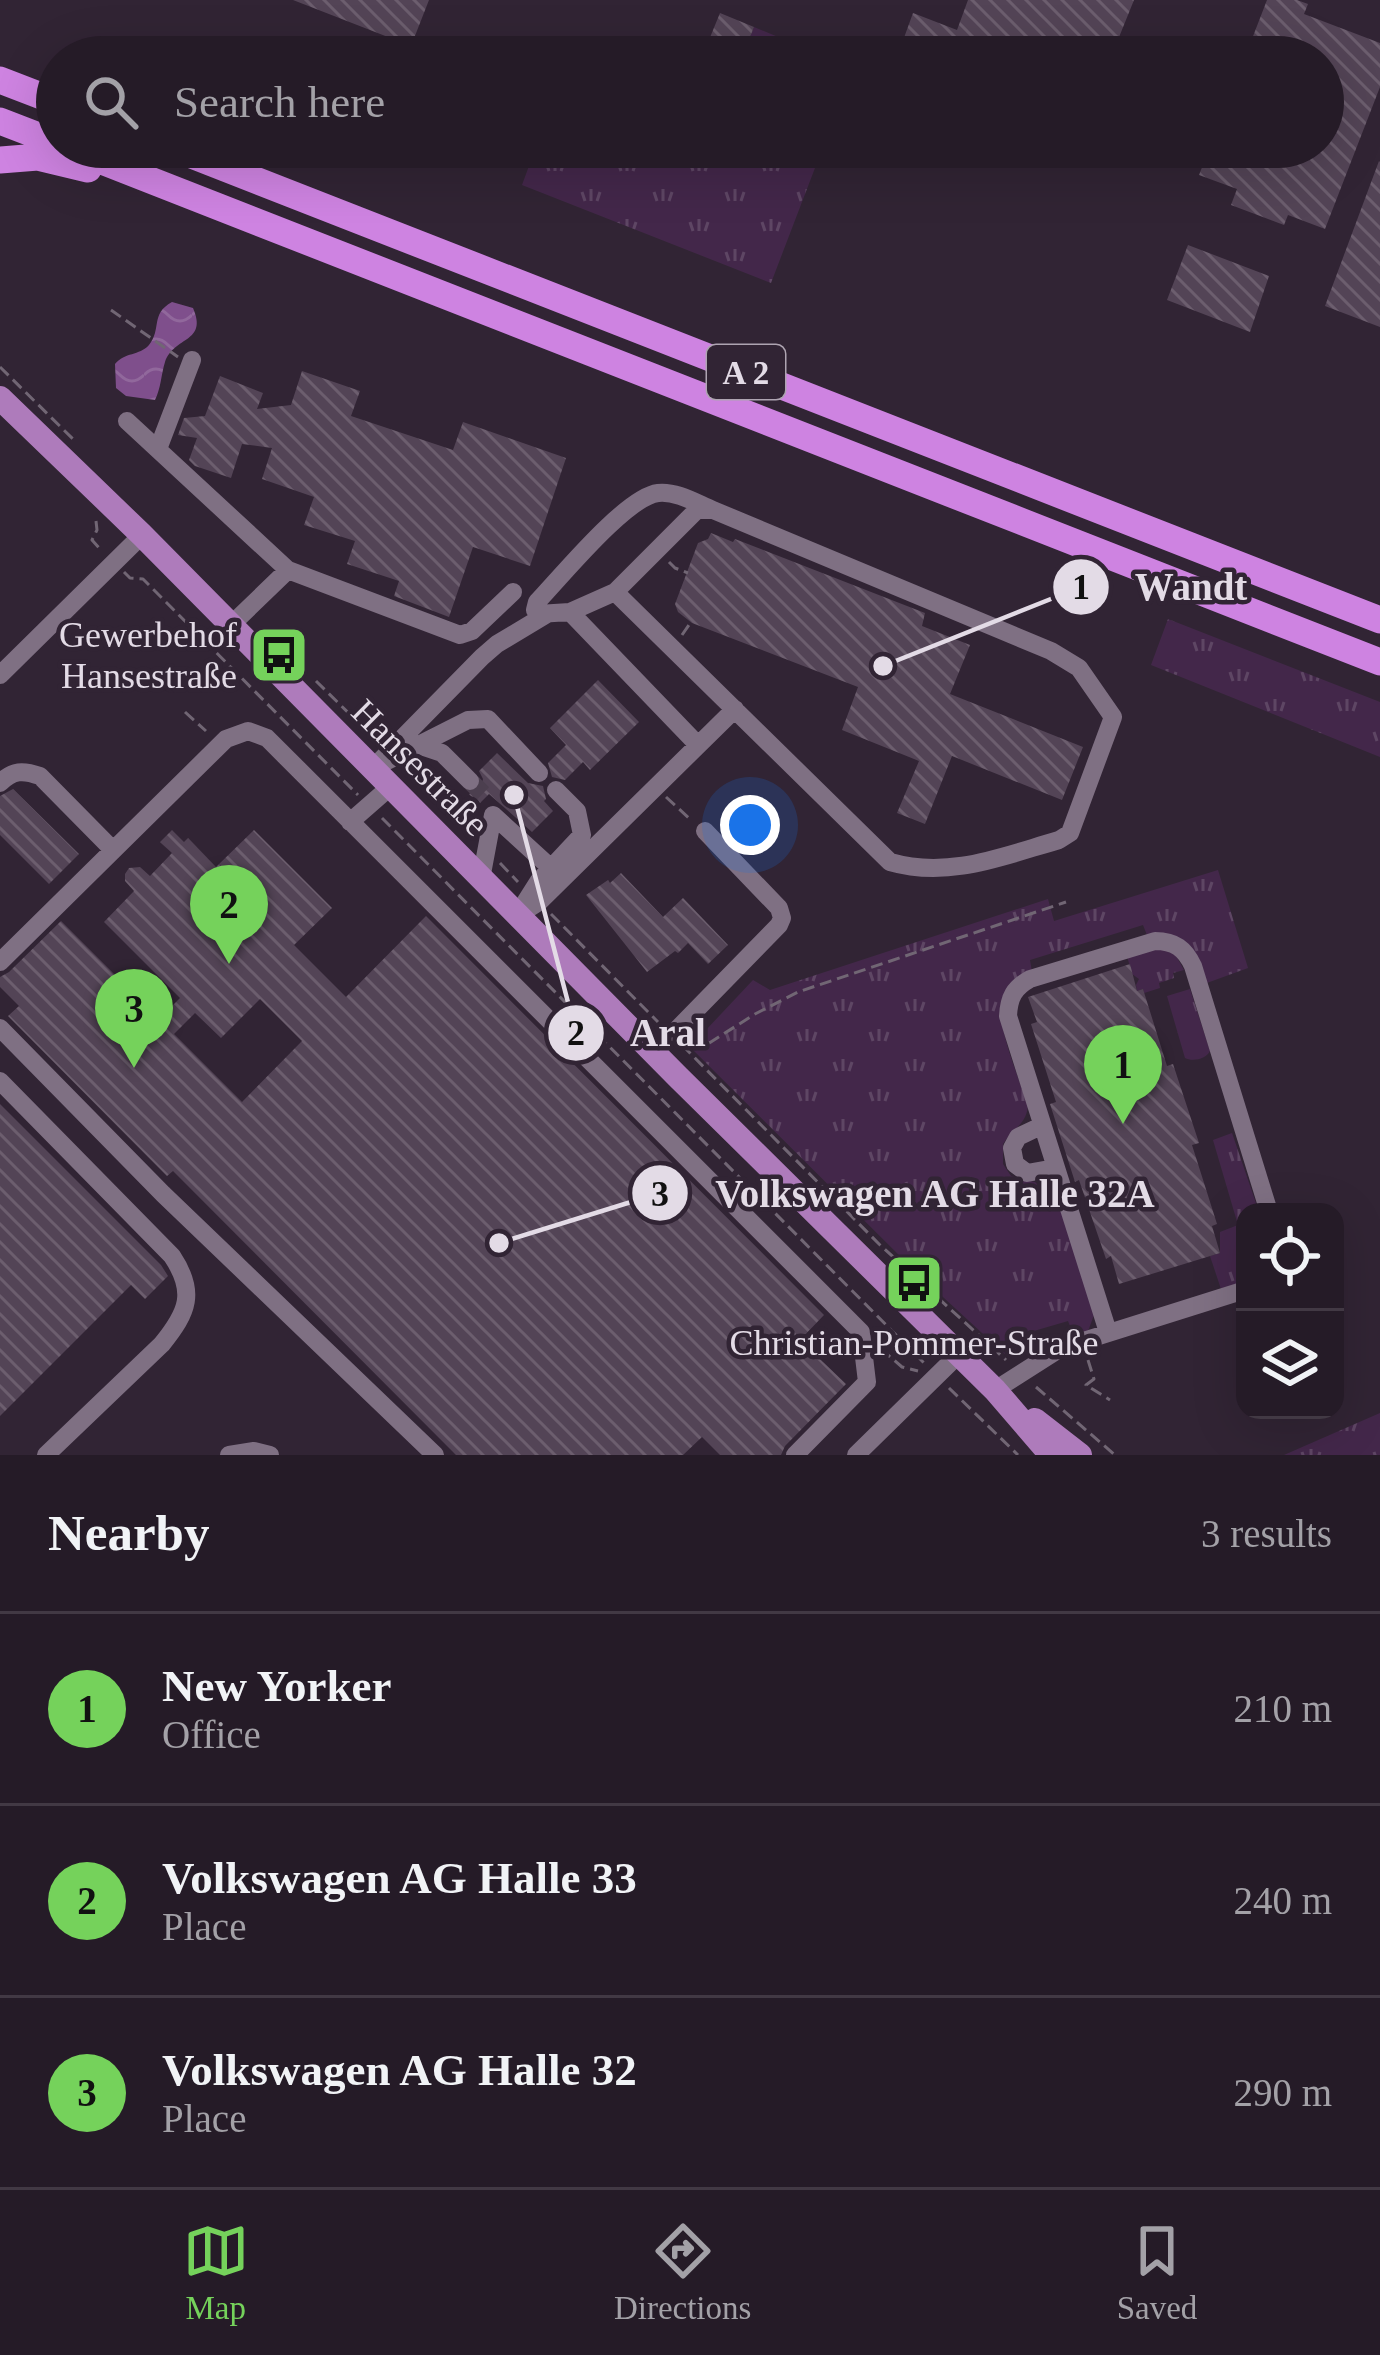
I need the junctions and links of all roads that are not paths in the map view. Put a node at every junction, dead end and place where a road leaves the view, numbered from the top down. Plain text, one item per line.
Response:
1 (0, 80) edge
2 (36, 94) edge
3 (0, 121) edge
4 (36, 135) edge
5 (36, 157) edge
6 (0, 160) edge
7 (80, 168) edge
8 (121, 168) edge
9 (225, 168) edge
10 (129, 171) junction
11 (183, 358) road end
12 (0, 398) edge
13 (127, 421) dead end
14 (158, 449) junction
15 (713, 511) junction
16 (142, 535) junction
17 (288, 570) junction
18 (513, 592) dead end
19 (615, 592) junction
20 (570, 612) junction
21 (547, 614) junction
22 (1380, 620) edge
23 (230, 626) junction
24 (1380, 662) edge
25 (0, 675) edge
26 (735, 710) junction
27 (697, 744) junction
28 (418, 745) junction
29 (386, 766) junction
30 (539, 772) dead end
31 (470, 781) tunnel mouth
32 (0, 783) edge
33 (556, 790) dead end
34 (350, 822) junction
35 (705, 831) road end
36 (113, 850) junction
37 (551, 868) junction
38 (481, 879) junction
39 (529, 904) junction
40 (0, 962) edge
41 (0, 1028) edge
42 (663, 1044) junction
43 (0, 1081) edge
44 (1042, 1126) junction
45 (1055, 1168) junction
46 (1266, 1203) edge
47 (1236, 1293) edge
48 (1108, 1332) junction
49 (958, 1355) junction
50 (995, 1390) junction
51 (46, 1455) edge
52 (229, 1455) edge
53 (270, 1455) edge
54 (435, 1455) edge
55 (794, 1455) edge
56 (856, 1455) edge
57 (1051, 1455) edge
58 (1080, 1455) edge

1 - 2 highway
3 - 4 highway
5 - 6 highway
7 - 10 highway
8 - 10 highway, A 2
9 - 22 highway, A 2
10 - 24 highway, A 2
11 - 14 street
12 - 16 main road, Hansestraße
13 - 14 street
14 - 17 street
15 - 19 street
15 - 21 street
15 - 26 street
16 - 23 main road, Hansestraße
16 - 25 street
17 - 18 street
17 - 23 street
19 - 20 street
19 - 26 street
20 - 21 street
20 - 27 street
21 - 29 street
23 - 29 main road, Hansestraße
26 - 27 street
27 - 39 street
28 - 29 street
28 - 30 street
28 - 31 street
29 - 34 street
29 - 38 main road, Hansestraße
32 - 36 street
33 - 37 street
34 - 36 street
34 - 55 street
35 - 42 street
36 - 40 street
37 - 38 street
37 - 39 street
38 - 39 main road, Hansestraße
39 - 42 main road, Hansestraße
41 - 54 street
42 - 49 main road, Hansestraße
43 - 51 street
44 - 45 street
44 - 45 street
44 - 46 street
45 - 48 street
47 - 48 street
48 - 50 street
49 - 50 main road, Hansestraße
49 - 56 street
50 - 57 main road, Hansestraße
50 - 58 main road, Hansestraße
52 - 53 street

